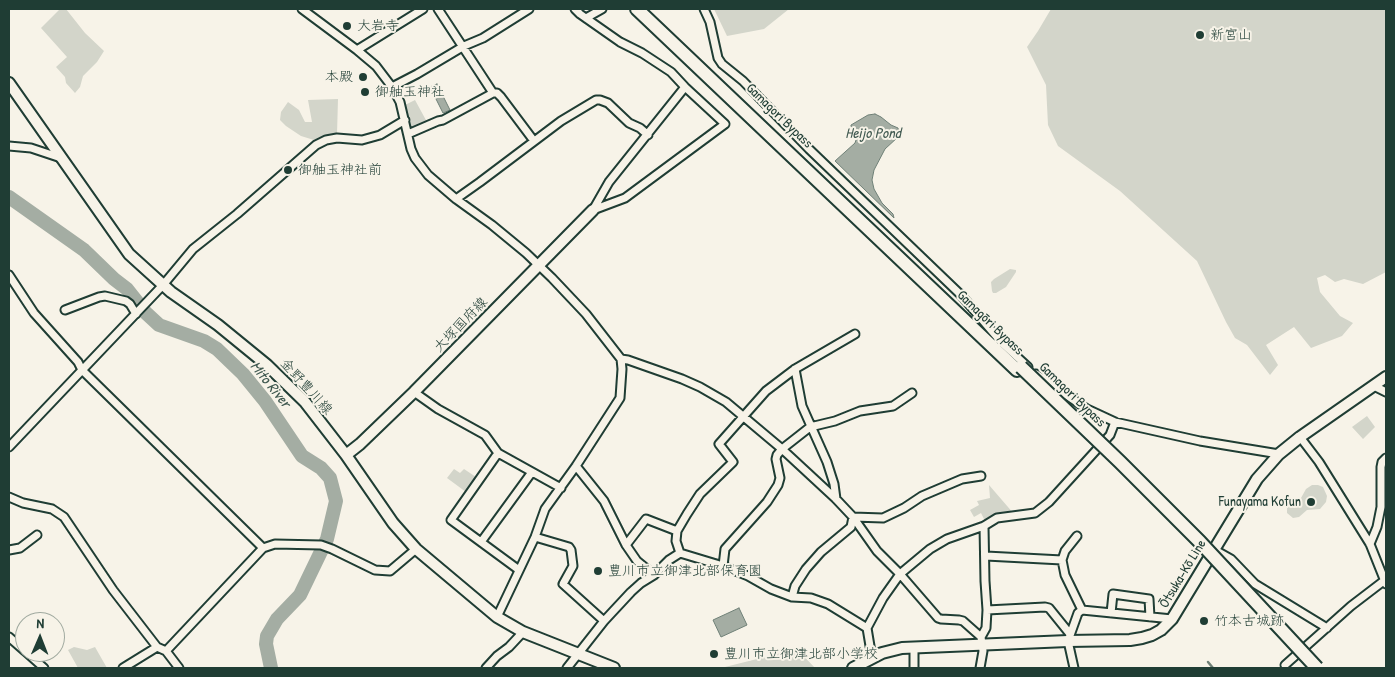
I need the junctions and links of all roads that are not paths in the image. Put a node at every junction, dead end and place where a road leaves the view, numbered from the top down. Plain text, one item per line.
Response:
1 (302, 9) edge
2 (423, 9) edge
3 (438, 9) edge
4 (529, 9) edge
5 (575, 9) edge
6 (602, 9) edge
7 (637, 9) edge
8 (644, 9) edge
9 (704, 9) edge
10 (586, 18) junction
11 (464, 46) junction
12 (357, 50) junction
13 (9, 83) edge
14 (392, 87) junction
15 (685, 87) junction
16 (493, 93) junction
17 (405, 120) junction
18 (408, 134) junction
19 (648, 135) junction
20 (534, 141) junction
21 (9, 146) edge
22 (61, 158) junction
23 (456, 199) junction
24 (593, 210) junction
25 (539, 265) junction
26 (9, 276) edge
27 (163, 285) junction
28 (65, 310) dead end
29 (138, 312) junction
30 (855, 334) dead end
31 (621, 359) junction
32 (1019, 368) junction
33 (794, 369) junction
34 (82, 370) junction
35 (1386, 377) edge
36 (1374, 386) junction
37 (414, 392) junction
38 (1386, 392) edge
39 (912, 393) dead end
40 (743, 417) junction
41 (1115, 422) junction
42 (810, 427) junction
43 (1300, 437) junction
44 (9, 446) edge
45 (782, 449) junction
46 (498, 453) junction
47 (1279, 454) junction
48 (346, 455) junction
49 (1386, 459) edge
50 (576, 466) junction
51 (532, 472) junction
52 (981, 476) dead end
53 (561, 488) junction
54 (9, 497) edge
55 (836, 499) junction
56 (853, 517) junction
57 (984, 526) junction
58 (677, 531) junction
59 (37, 535) dead end
60 (1076, 536) dead end
61 (535, 538) junction
62 (481, 542) junction
63 (1370, 544) junction
64 (626, 545) junction
65 (263, 548) junction
66 (416, 549) junction
67 (9, 550) edge
68 (1215, 550) junction
69 (680, 552) junction
70 (986, 556) junction
71 (1062, 560) junction
72 (1383, 565) edge
73 (723, 566) junction
74 (520, 570) junction
75 (900, 574) junction
76 (654, 575) junction
77 (1386, 582) edge
78 (792, 597) junction
79 (987, 610) junction
80 (1082, 610) junction
81 (1111, 613) junction
82 (497, 617) junction
83 (1150, 617) junction
84 (1172, 619) junction
85 (604, 621) junction
86 (867, 628) junction
87 (1326, 628) junction
88 (523, 632) junction
89 (1069, 637) junction
90 (982, 640) junction
91 (157, 647) junction
92 (914, 647) junction
93 (166, 651) junction
94 (578, 654) junction
95 (872, 658) junction
96 (1285, 665) dead end
97 (123, 668) edge
98 (179, 668) edge
99 (486, 668) edge
100 (567, 668) edge
101 (614, 668) edge
102 (853, 668) edge
103 (914, 668) edge
104 (980, 668) edge
105 (1074, 668) edge
106 (1312, 668) edge
107 (1317, 668) edge

1 - 12 street
2 - 12 street
3 - 11 street
4 - 11 street
5 - 10 street
6 - 10 street
7 - 32 highway, Gamagōri Bypass
8 - 32 highway, Gamagori Bypass
9 - 41 street
10 - 15 street
11 - 14 street
11 - 16 street
12 - 14 street
13 - 22 main road, 金野豊川線
14 - 17 street
15 - 19 street
15 - 24 street
16 - 18 street
16 - 20 street
17 - 18 street
17 - 27 street
18 - 23 street
19 - 20 street
19 - 24 street
20 - 23 street
21 - 22 street
22 - 27 main road, 金野豊川線
23 - 25 street
24 - 25 main road, 大塚国府線
25 - 31 street
25 - 37 main road, 大塚国府線
26 - 34 street
27 - 29 street
27 - 48 main road, 金野豊川線
28 - 29 street
29 - 34 street
30 - 33 street
31 - 40 street
31 - 50 street
32 - 106 highway, Gamagōri Bypass, bridge
32 - 107 highway, Gamagori Bypass, bridge
33 - 40 street
33 - 42 street
34 - 44 street
34 - 65 street
35 - 36 main road, Ōtsuka-Kō Line
36 - 38 street
36 - 43 main road, Ōtsuka-Kō Line
37 - 46 street
37 - 48 main road, 大塚国府線
39 - 42 street
40 - 45 street
40 - 58 street
41 - 47 street
41 - 57 street
42 - 45 street
42 - 55 street
43 - 47 main road, Ōtsuka-Kō Line
43 - 63 street
45 - 55 street
45 - 73 street
46 - 51 street
46 - 62 street
47 - 68 main road, Ōtsuka-Kō Line
48 - 66 main road, 金野豊川線
49 - 63 street
50 - 53 street
50 - 64 street
51 - 53 street
51 - 62 street
52 - 56 street
53 - 61 street
54 - 91 street
55 - 56 street
56 - 75 street
56 - 78 street
57 - 70 street
57 - 75 street
58 - 64 street
58 - 69 street
59 - 67 street
60 - 71 street
61 - 74 street
61 - 85 street
62 - 74 street
63 - 72 street
64 - 76 street
65 - 66 street
65 - 93 street
66 - 82 main road, 金野豊川線
68 - 84 main road, Ōtsuka-Kō Line
68 - 87 street
69 - 73 street
69 - 76 street
70 - 71 street
70 - 79 street
71 - 80 street
72 - 77 street
73 - 78 street
74 - 82 street
75 - 86 street
75 - 90 street
76 - 85 street
77 - 87 street
78 - 86 street
79 - 89 street
79 - 90 street
80 - 81 street
80 - 89 street
81 - 83 street
81 - 83 street
82 - 88 main road, 金野豊川線
83 - 84 street
84 - 89 main road, Ōtsuka-Kō Line
85 - 94 street
86 - 95 street
87 - 96 street
88 - 94 main road, 金野豊川線
88 - 99 street
89 - 90 main road, Ōtsuka-Kō Line
89 - 105 street
90 - 92 main road, Ōtsuka-Kō Line
90 - 104 street
91 - 93 street
91 - 97 street
92 - 95 main road, Ōtsuka-Kō Line
92 - 103 street
93 - 98 street
94 - 100 street
94 - 101 main road, 金野豊川線
95 - 102 main road, Ōtsuka-Kō Line

